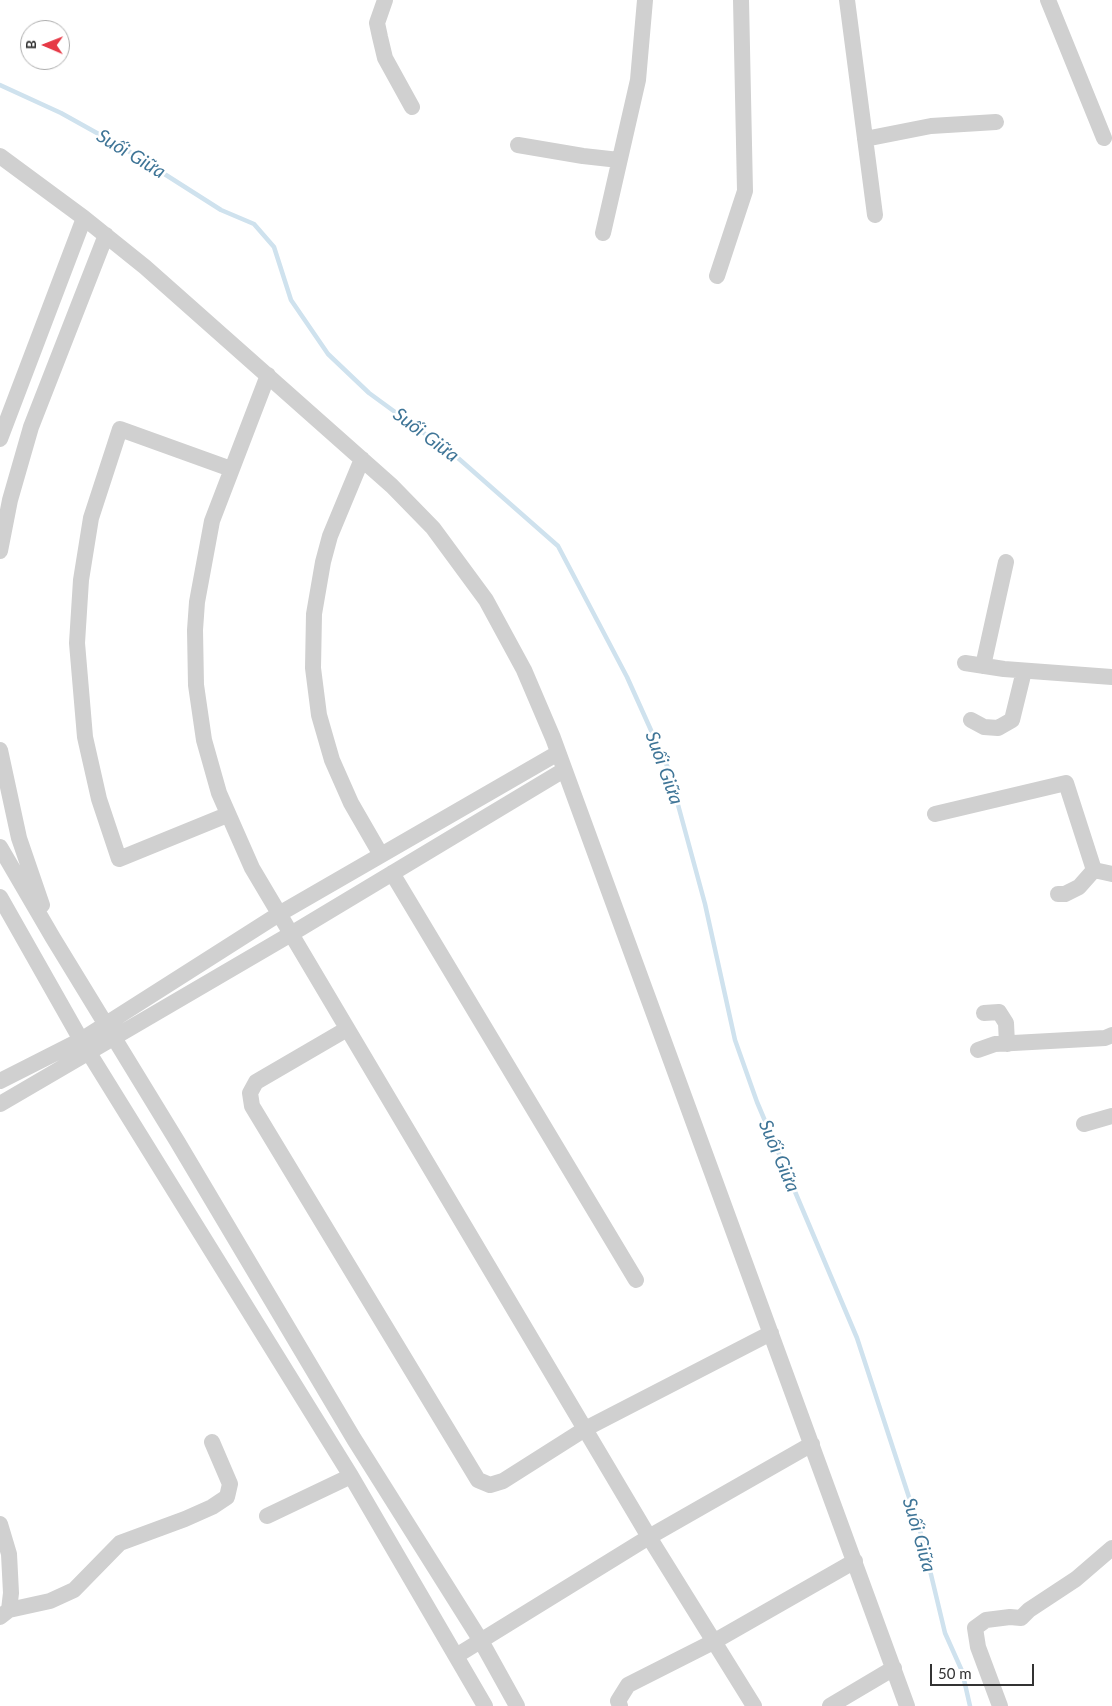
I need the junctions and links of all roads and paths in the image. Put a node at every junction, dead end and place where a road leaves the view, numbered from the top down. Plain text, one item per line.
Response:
1 (385, 0) edge
2 (645, 0) edge
3 (741, 0) edge
4 (847, 0) edge
5 (1048, 0) edge
6 (412, 107) dead end
7 (996, 122) dead end
8 (1104, 138) dead end
9 (865, 139) junction
10 (518, 145) dead end
11 (0, 156) edge
12 (619, 160) junction
13 (875, 215) dead end
14 (84, 218) junction
15 (603, 232) dead end
16 (106, 235) junction
17 (717, 276) dead end
18 (268, 376) junction
19 (0, 439) edge
20 (362, 459) junction
21 (231, 469) junction
22 (0, 551) edge
23 (1006, 562) dead end
24 (965, 663) dead end
25 (983, 666) junction
26 (1024, 671) junction
27 (1112, 677) edge
28 (971, 720) dead end
29 (0, 750) edge
30 (558, 754) junction
31 (564, 770) junction
32 (935, 814) dead end
33 (227, 815) junction
34 (0, 847) edge
35 (381, 855) junction
36 (1094, 870) junction
37 (392, 873) junction
38 (1112, 874) edge
39 (1058, 894) dead end
40 (0, 897) edge
41 (279, 914) junction
42 (292, 934) junction
43 (52, 938) junction
44 (984, 1012) dead end
45 (347, 1029) junction
46 (110, 1031) junction
47 (1112, 1035) edge
48 (1007, 1044) junction
49 (86, 1047) junction
50 (978, 1050) dead end
51 (0, 1081) edge
52 (0, 1104) edge
53 (1112, 1116) edge
54 (1084, 1124) dead end
55 (636, 1280) dead end
56 (771, 1333) junction
57 (585, 1429) junction
58 (212, 1442) dead end
59 (812, 1444) junction
60 (351, 1476) junction
61 (267, 1516) dead end
62 (0, 1524) edge
63 (649, 1537) junction
64 (1112, 1548) edge
65 (855, 1561) junction
66 (5, 1614) edge
67 (481, 1641) junction
68 (714, 1641) junction
69 (456, 1656) junction
70 (894, 1668) junction
71 (485, 1706) edge
72 (517, 1706) edge
73 (620, 1706) edge
74 (754, 1706) edge
75 (830, 1706) edge
76 (907, 1706) edge
77 (1000, 1706) edge

1 - 6 street
2 - 12 street
3 - 17 street
4 - 9 street
5 - 8 street
7 - 9 street
9 - 13 street
10 - 12 street
11 - 14 street
12 - 15 street
14 - 16 street
14 - 19 street
16 - 18 street
16 - 22 street
18 - 20 street
18 - 21 street
20 - 30 street
20 - 35 street
21 - 33 street
21 - 33 street
23 - 25 street
24 - 25 street
25 - 26 street
26 - 27 street
26 - 28 street
29 - 43 street
30 - 31 street
30 - 35 street
31 - 37 street
31 - 56 street
32 - 36 street
33 - 41 street
34 - 43 street
35 - 41 street
36 - 38 street
36 - 39 street
37 - 42 street
37 - 55 street
40 - 49 street
41 - 42 street
41 - 46 street
42 - 45 street
42 - 46 street
43 - 46 street
44 - 48 street
45 - 57 street
45 - 57 street
46 - 49 street
46 - 67 street
47 - 48 street
48 - 50 street
49 - 51 street
49 - 52 street
49 - 60 street
53 - 54 street
56 - 57 street
56 - 59 street
57 - 63 street
58 - 66 street
59 - 63 street
59 - 65 street
60 - 61 street
60 - 69 street
62 - 66 street
63 - 67 street
63 - 68 street
64 - 77 street
65 - 68 street
65 - 70 street
67 - 69 street
67 - 72 street
68 - 73 street
68 - 74 street
69 - 71 street
70 - 75 street
70 - 76 street

